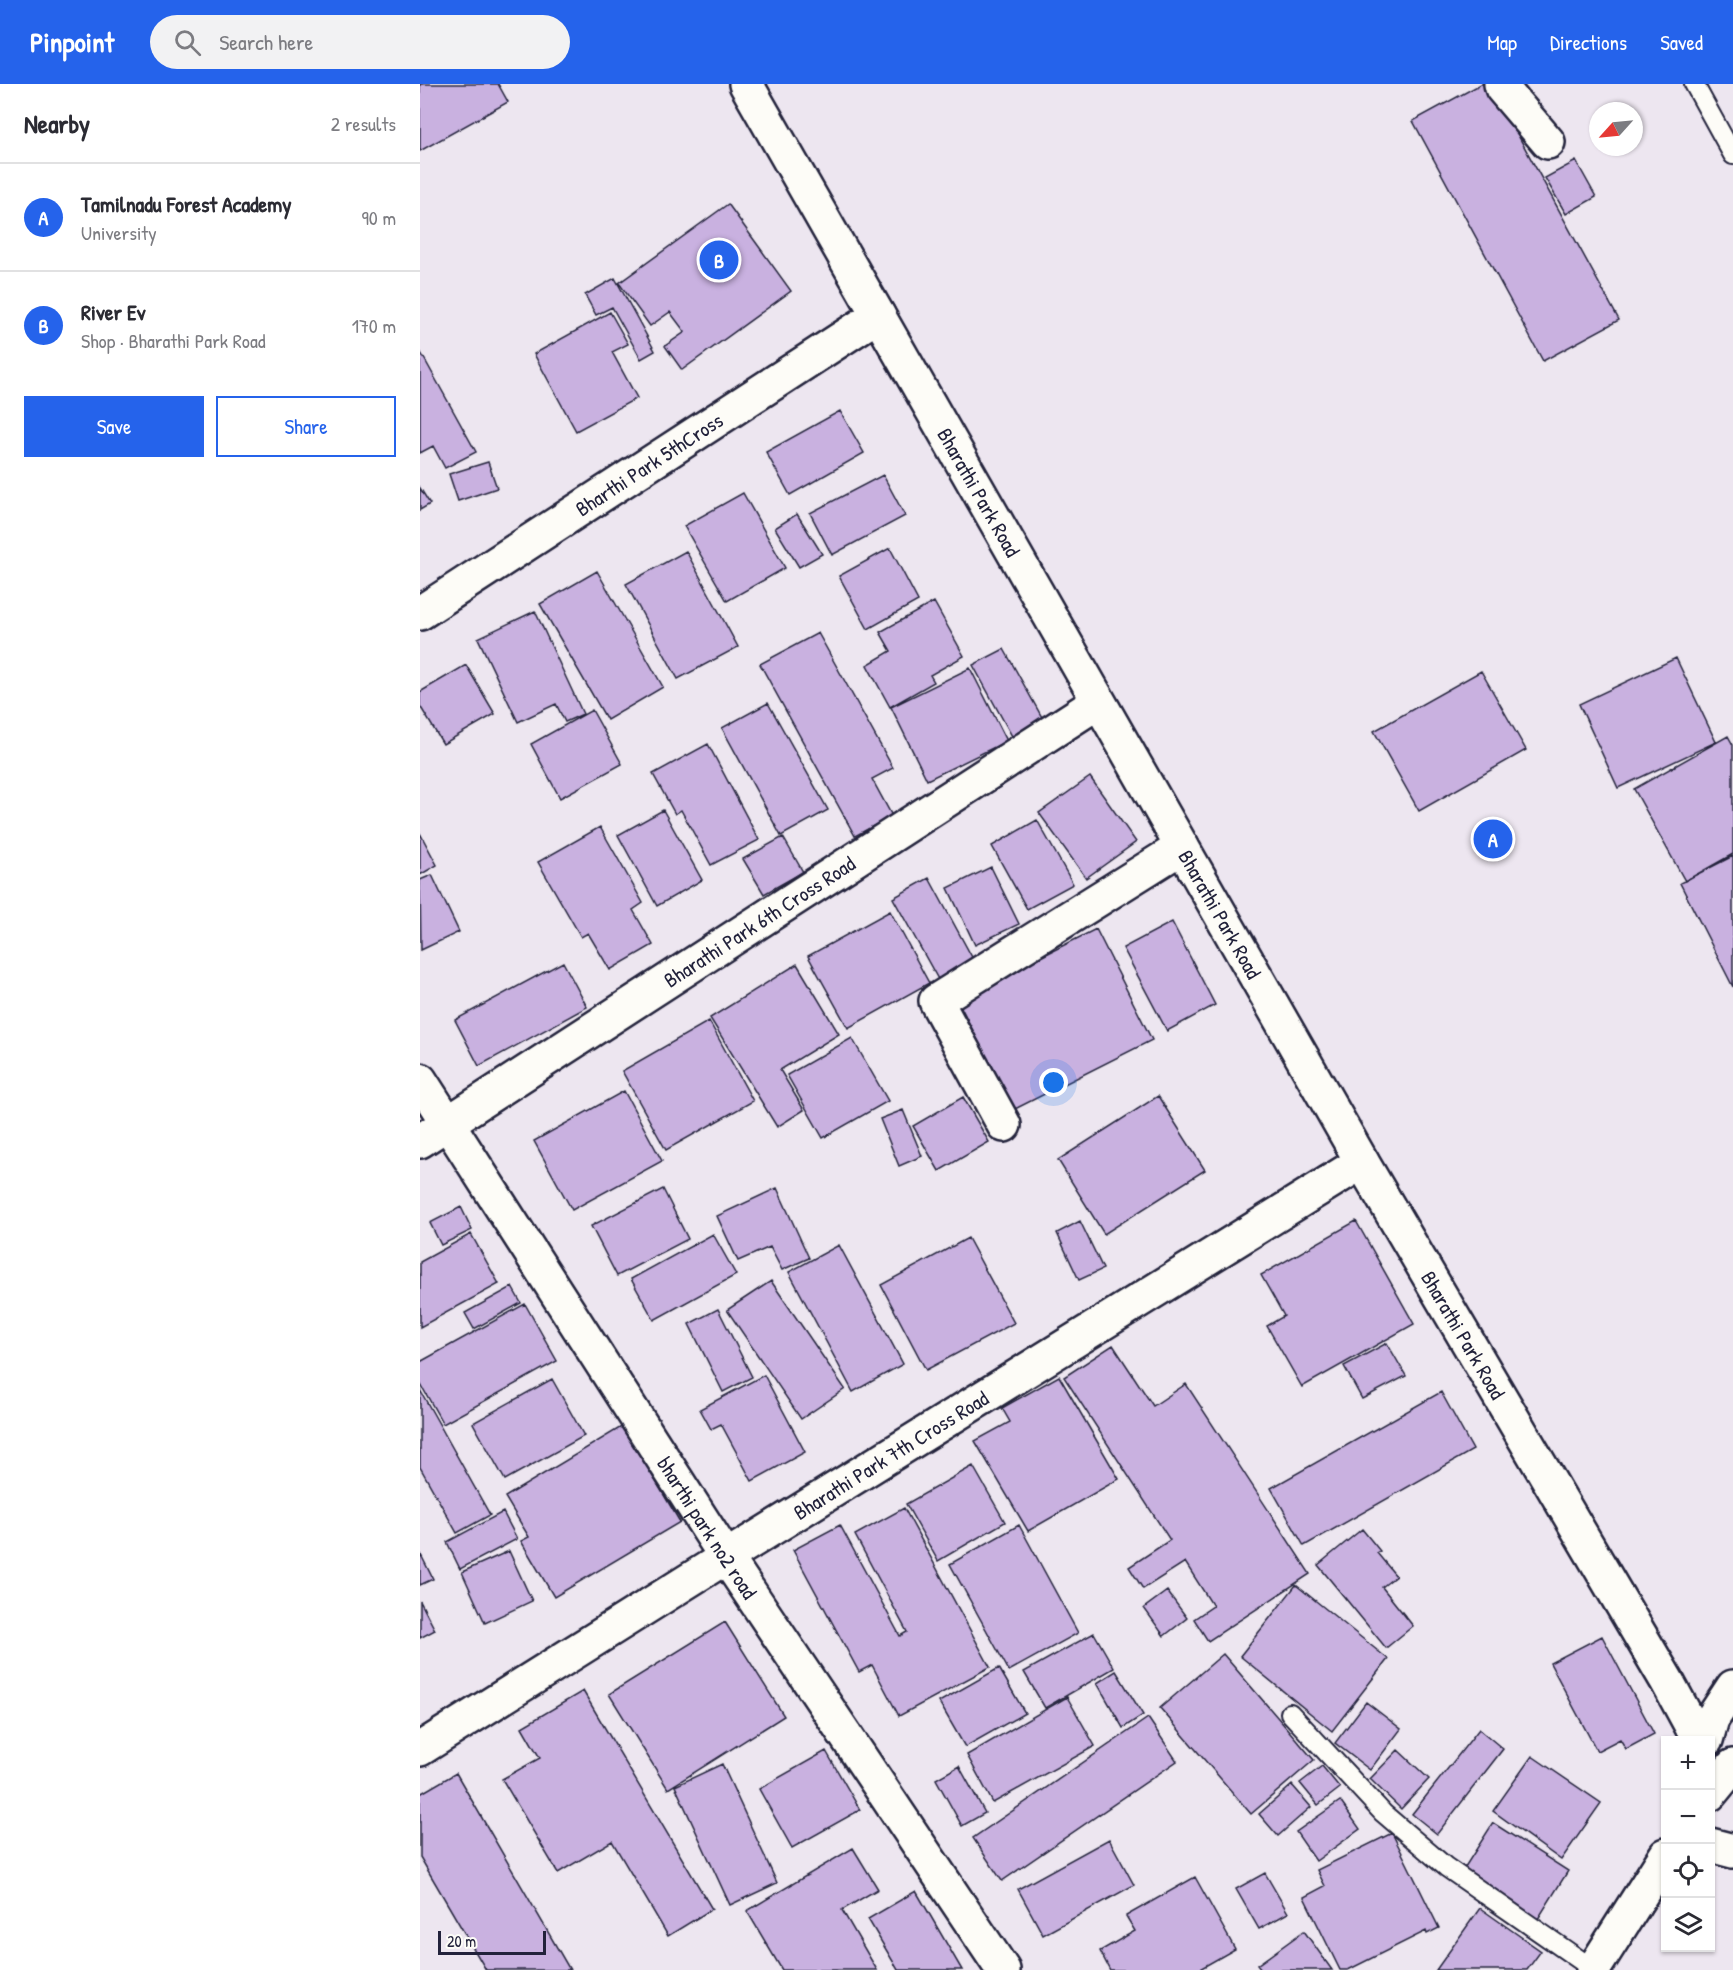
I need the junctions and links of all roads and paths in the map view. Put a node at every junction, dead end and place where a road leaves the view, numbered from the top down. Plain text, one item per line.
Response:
1 (746, 84) edge
2 (1501, 84) edge
3 (1694, 84) edge
4 (1548, 142) dead end
5 (1733, 155) edge
6 (878, 315) junction
7 (420, 613) edge
8 (1098, 702) junction
9 (1182, 847) junction
10 (420, 1080) edge
11 (447, 1123) junction
12 (1004, 1125) dead end
13 (420, 1141) edge
14 (1362, 1162) junction
15 (726, 1557) junction
16 (1733, 1687) edge
17 (1290, 1713) dead end
18 (1697, 1736) edge
19 (1707, 1736) edge
20 (420, 1749) edge
21 (1727, 1765) edge
22 (1712, 1790) edge
23 (1715, 1846) edge
24 (1733, 1851) edge
25 (1661, 1861) edge
26 (1593, 1969) edge
27 (1003, 1970) edge

1 - 6 street, Bharathi Park Road
2 - 4 street
3 - 5 lane
6 - 7 street, Bharthi Park 5thCross
6 - 8 street, Bharathi Park Road
8 - 9 street, Bharathi Park Road
8 - 11 street, Bharathi Park 6th Cross Road
9 - 12 street
9 - 14 street, Bharathi Park Road
10 - 11 street, bharthi park no2 road
11 - 13 street, Bharathi Park 6th Cross Road
11 - 15 street, bharthi park no2 road
14 - 15 street, Bharathi Park 7th Cross Road
14 - 18 street, Bharathi Park Road
15 - 20 street, Bharathi Park 7th Cross Road
15 - 27 street, bharthi park no2 road
16 - 19 street
17 - 26 lane
21 - 22 street
23 - 24 street
25 - 26 street

